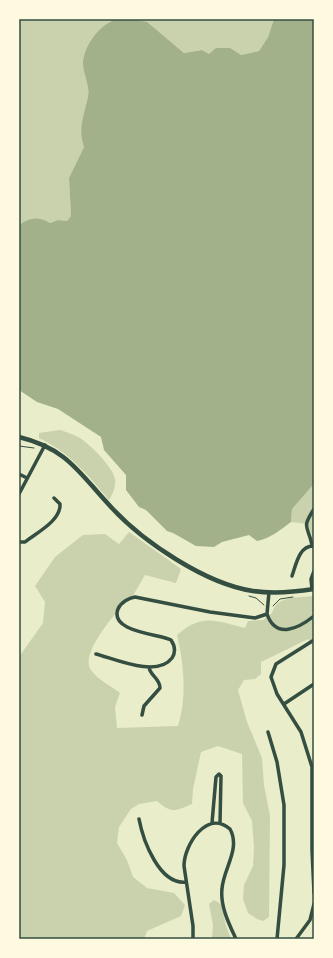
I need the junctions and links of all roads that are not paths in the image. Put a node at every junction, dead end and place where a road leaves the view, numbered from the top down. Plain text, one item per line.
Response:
1 (19, 437) edge
2 (44, 448) junction
3 (19, 474) edge
4 (27, 478) junction
5 (19, 494) edge
6 (54, 498) dead end
7 (314, 508) edge
8 (19, 542) edge
9 (313, 545) edge
10 (314, 571) edge
11 (292, 576) dead end
12 (313, 589) edge
13 (269, 592) junction
14 (267, 614) junction
15 (314, 616) edge
16 (314, 640) edge
17 (96, 654) dead end
18 (149, 667) junction
19 (314, 684) edge
20 (284, 704) junction
21 (142, 715) dead end
22 (268, 732) dead end
23 (139, 819) dead end
24 (212, 823) junction
25 (220, 823) junction
26 (313, 850) edge
27 (186, 882) junction
28 (314, 893) edge
29 (314, 904) edge
30 (193, 939) edge
31 (236, 939) edge
32 (277, 939) edge
33 (296, 939) edge

1 - 2 street
2 - 4 street
2 - 13 street
3 - 4 street
4 - 5 street
6 - 8 street
7 - 9 street
9 - 11 street
10 - 12 street
12 - 13 street
13 - 14 street
14 - 15 street
14 - 18 street
16 - 20 street
17 - 18 street
18 - 21 street
19 - 20 street
20 - 26 street
22 - 32 street
23 - 27 street
24 - 25 street
24 - 25 street
24 - 27 street
25 - 31 street
26 - 28 street
27 - 30 street
29 - 33 street

